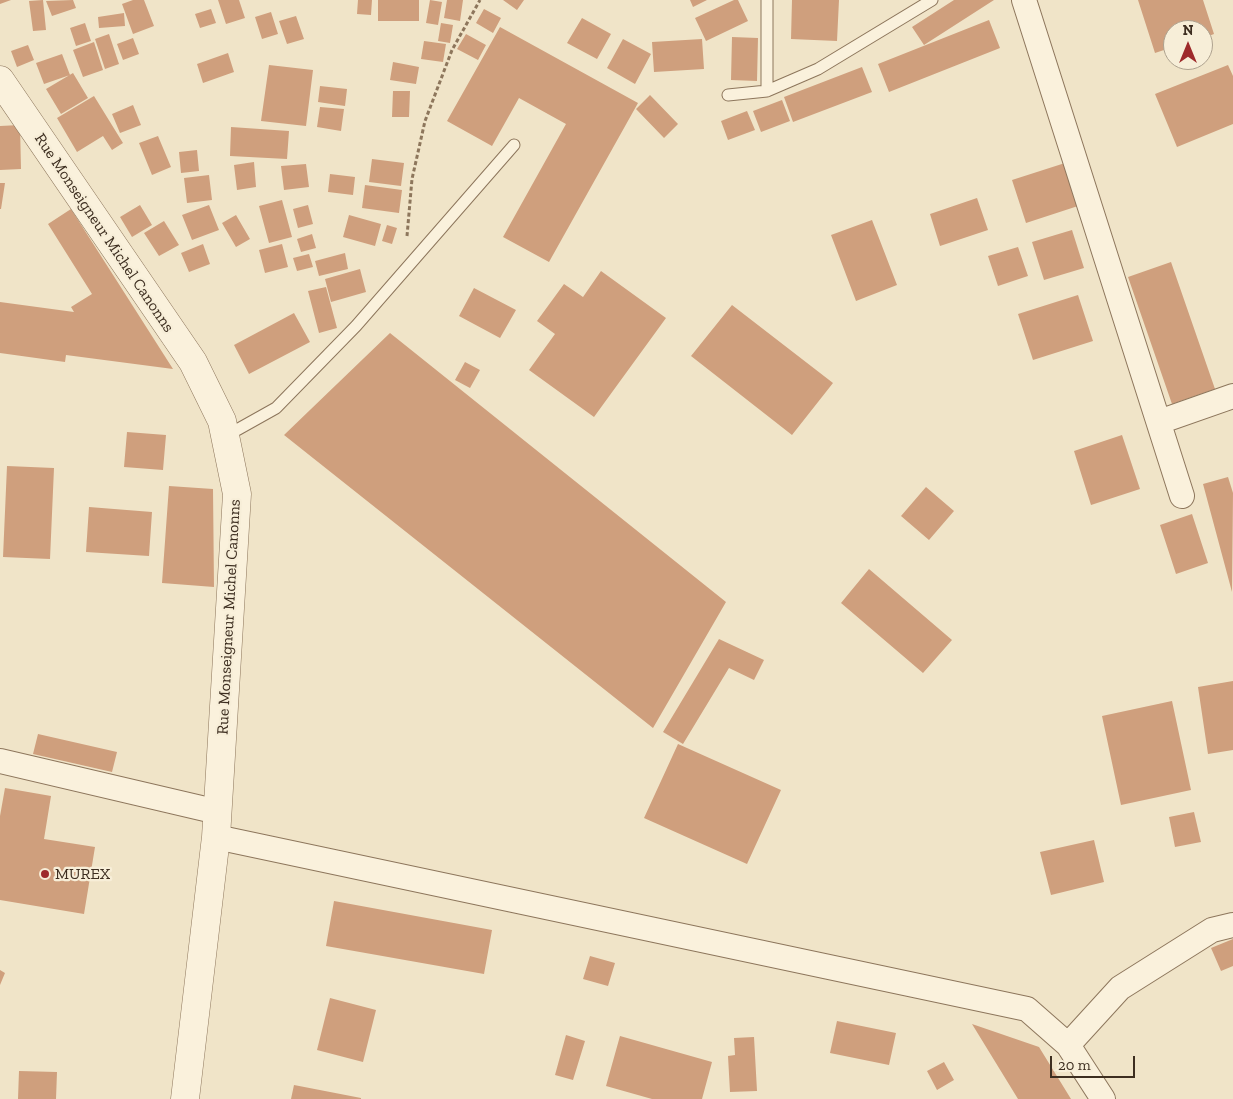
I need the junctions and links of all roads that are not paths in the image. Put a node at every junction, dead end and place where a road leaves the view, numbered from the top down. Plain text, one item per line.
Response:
1 (767, 0) edge
2 (932, 0) edge
3 (1024, 0) edge
4 (0, 80) edge
5 (767, 91) junction
6 (728, 95) dead end
7 (514, 145) dead end
8 (1233, 396) edge
9 (1159, 422) junction
10 (226, 436) junction
11 (1182, 496) dead end
12 (0, 761) edge
13 (217, 824) junction
14 (1233, 925) edge
15 (1068, 1045) junction
16 (185, 1099) edge
17 (1103, 1099) edge

1 - 5 lane
2 - 5 lane
3 - 9 street
4 - 10 street, Rue Monseigneur Michel Canonns
5 - 6 lane
7 - 10 lane
8 - 9 street
9 - 11 street
10 - 13 street, Rue Monseigneur Michel Canonns
12 - 13 street
13 - 15 street
13 - 16 street, Rue Monseigneur Michel Canonns
14 - 15 street
15 - 17 street

